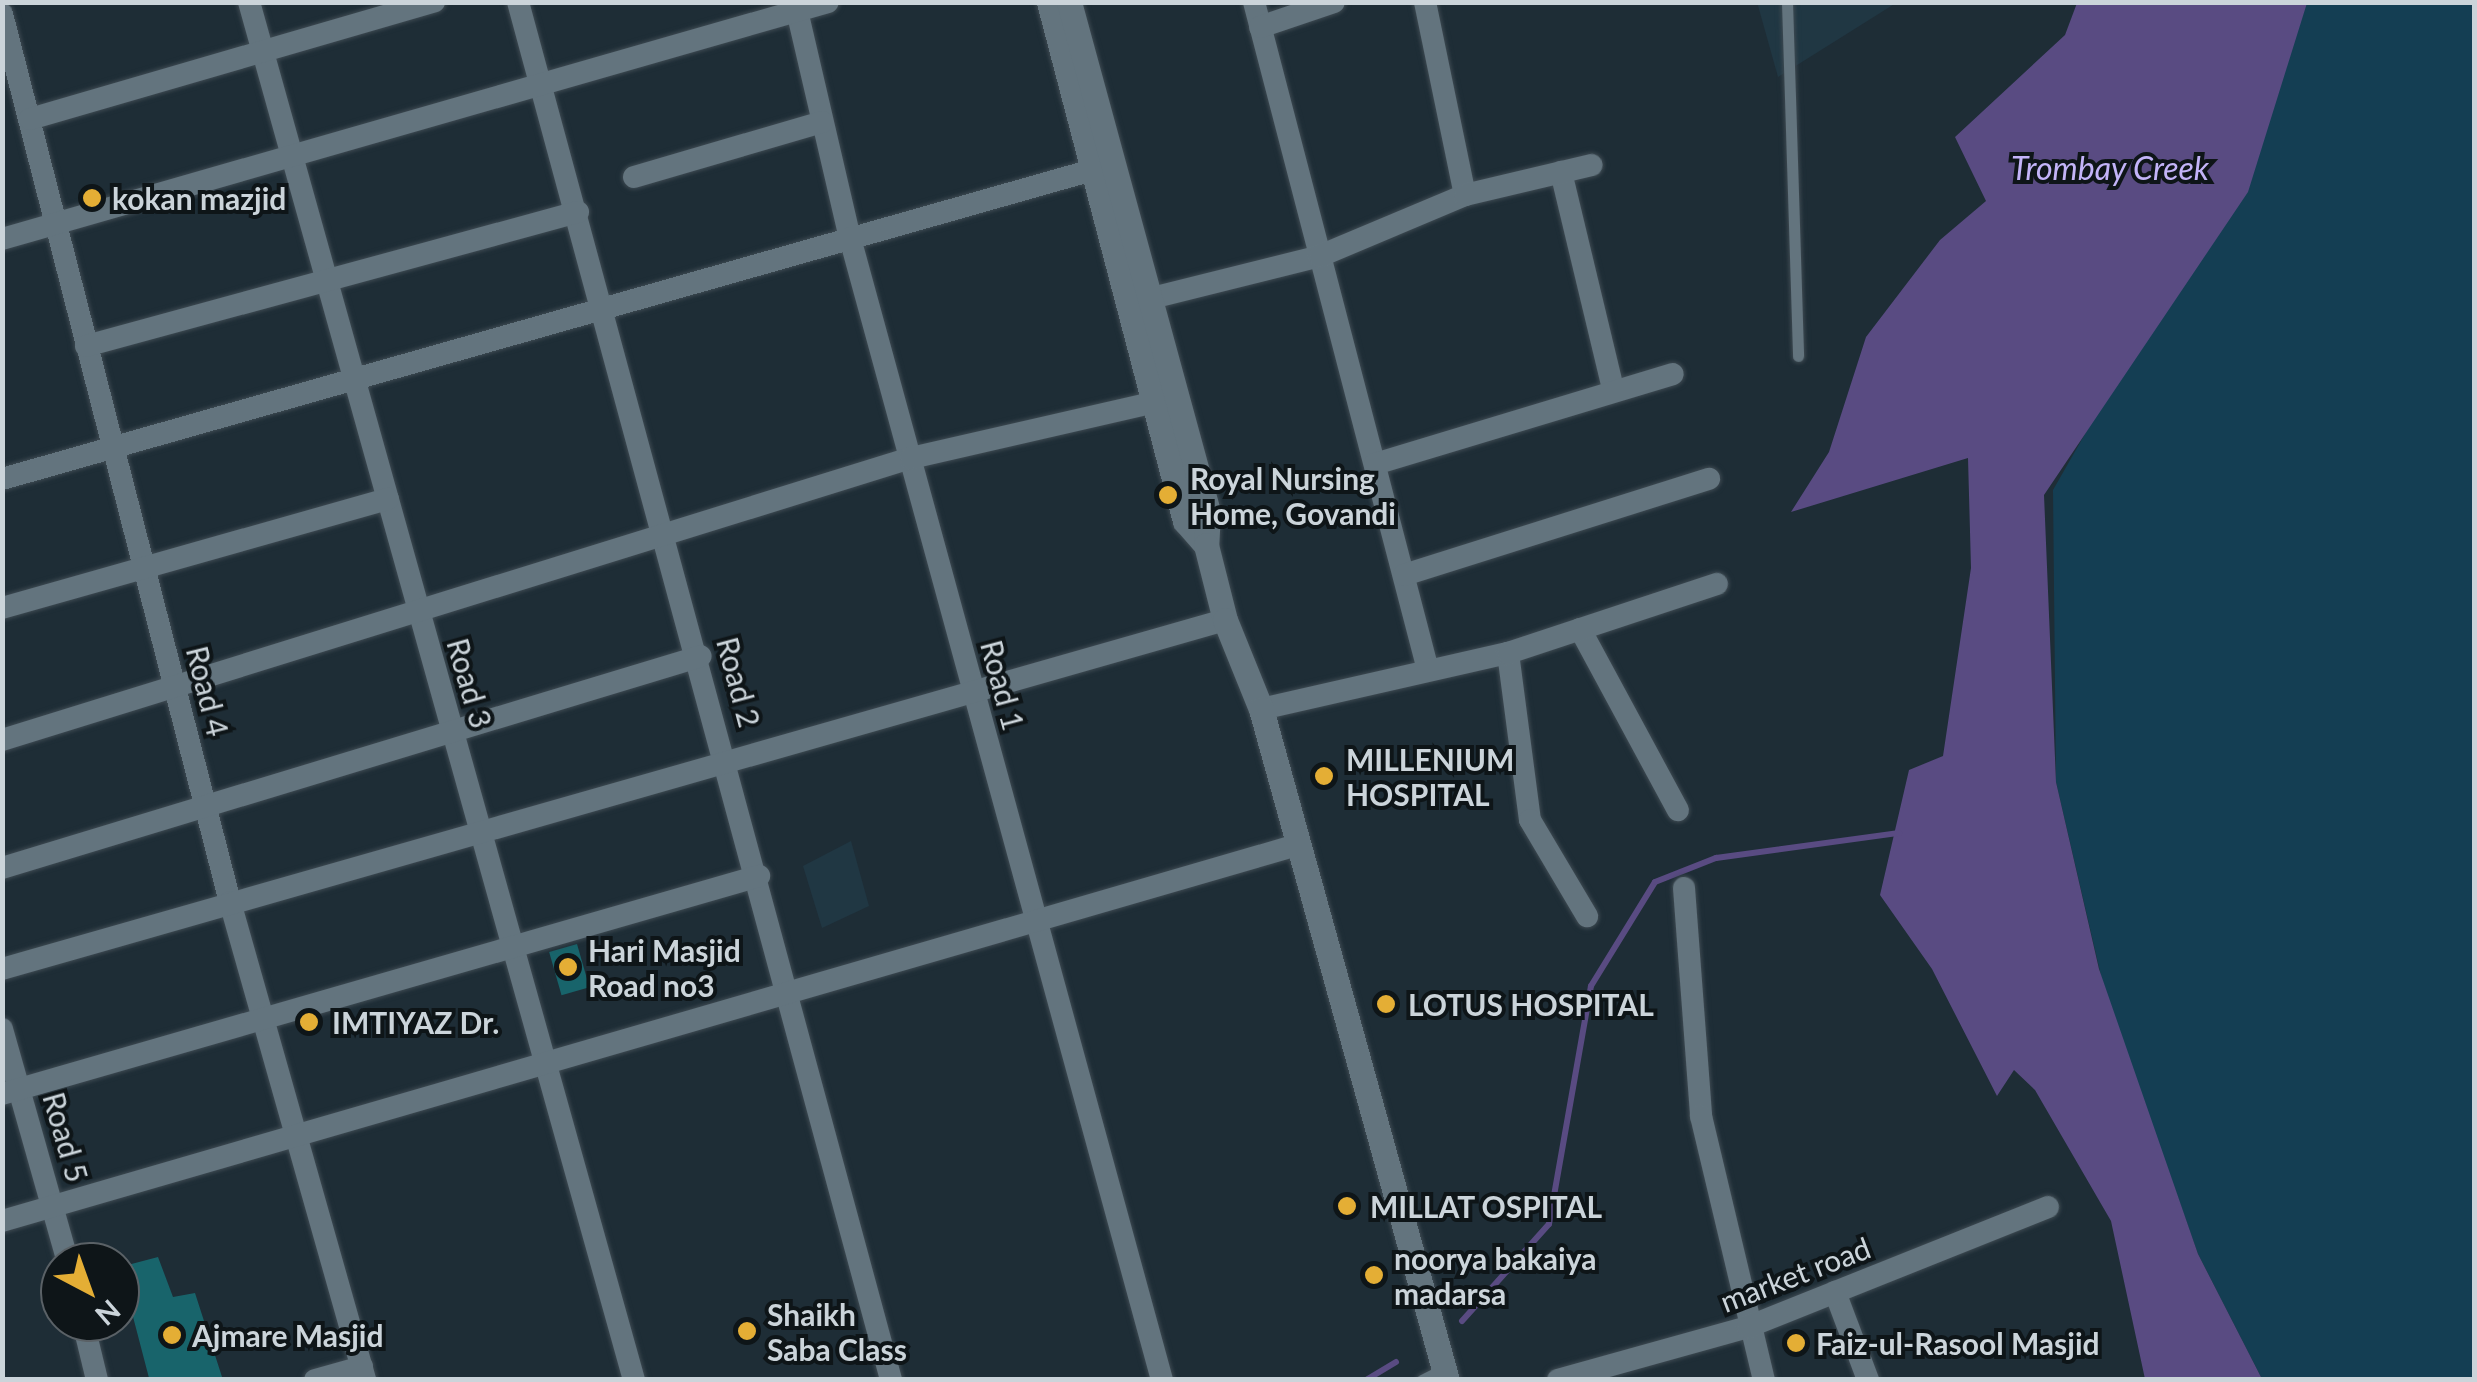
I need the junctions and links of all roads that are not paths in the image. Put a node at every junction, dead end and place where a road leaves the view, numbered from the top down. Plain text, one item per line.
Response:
1 (249, 2) edge
2 (434, 2) edge
3 (518, 2) edge
4 (828, 2) edge
5 (1048, 2) edge
6 (1069, 2) edge
7 (1254, 2) edge
8 (1334, 2) edge
9 (1425, 2) edge
10 (1787, 2) edge
11 (797, 7) edge
12 (2, 14) edge
13 (1260, 27) junction
14 (263, 52) junction
15 (542, 83) junction
16 (30, 119) junction
17 (822, 122) junction
18 (292, 156) junction
19 (1592, 164) dead end
20 (1104, 166) junction
21 (1561, 172) junction
22 (634, 177) dead end
23 (1465, 194) junction
24 (578, 212) junction
25 (57, 223) junction
26 (850, 238) junction
27 (2, 240) edge
28 (1320, 256) junction
29 (327, 280) junction
30 (1139, 301) junction
31 (604, 302) junction
32 (86, 346) junction
33 (1798, 356) dead end
34 (1673, 374) dead end
35 (353, 376) junction
36 (1613, 388) junction
37 (1166, 400) junction
38 (111, 447) junction
39 (911, 458) junction
40 (1376, 464) junction
41 (2, 478) edge
42 (1709, 479) dead end
43 (388, 499) junction
44 (669, 535) junction
45 (144, 569) junction
46 (1404, 574) junction
47 (1717, 584) dead end
48 (2, 608) edge
49 (419, 611) junction
50 (1225, 620) junction
51 (1580, 629) junction
52 (1508, 653) junction
53 (701, 656) junction
54 (1428, 670) junction
55 (176, 683) junction
56 (973, 688) junction
57 (1261, 709) junction
58 (453, 731) junction
59 (2, 740) edge
60 (728, 759) junction
61 (206, 805) junction
62 (1678, 810) dead end
63 (482, 835) junction
64 (1298, 845) junction
65 (2, 868) edge
66 (759, 876) junction
67 (1684, 888) dead end
68 (230, 902) junction
69 (1587, 916) dead end
70 (1033, 923) junction
71 (513, 948) junction
72 (2, 970) edge
73 (789, 988) junction
74 (263, 1017) junction
75 (2, 1029) edge
76 (545, 1062) junction
77 (12, 1090) edge
78 (296, 1134) junction
79 (54, 1205) junction
80 (2048, 1208) dead end
81 (2, 1220) edge
82 (63, 1242) edge
83 (1835, 1292) junction
84 (1748, 1327) junction
85 (88, 1342) edge
86 (363, 1373) edge
87 (1438, 1376) edge
88 (97, 1380) edge
89 (314, 1380) edge
90 (634, 1380) edge
91 (891, 1380) edge
92 (1162, 1380) edge
93 (1558, 1380) edge
94 (1764, 1380) edge
95 (1868, 1380) edge

1 - 14 street, Road 3
2 - 14 street
3 - 15 street, Road 2
4 - 11 street
5 - 20 street
6 - 20 street
7 - 13 street
8 - 13 street
9 - 23 street
10 - 33 lane
11 - 15 street
11 - 17 street, Road 1
12 - 16 street, Road 4
13 - 28 street
14 - 16 street
14 - 18 street, Road 3
15 - 18 street
15 - 24 street, Road 2
16 - 25 street, Road 4
17 - 22 street
17 - 26 street, Road 1
18 - 25 street
18 - 29 street, Road 3
19 - 21 street
20 - 26 street
20 - 30 street
21 - 23 street
21 - 36 street
23 - 28 street
24 - 29 street
24 - 31 street, Road 2
25 - 27 street
25 - 32 street, Road 4
26 - 31 street
26 - 39 street, Road 1
28 - 30 street
28 - 40 street
29 - 32 street
29 - 35 street, Road 3
30 - 37 street
31 - 35 street
31 - 44 street, Road 2
32 - 38 street, Road 4
34 - 36 street
35 - 38 street
35 - 43 street, Road 3
36 - 40 street
37 - 39 street
37 - 50 street
38 - 41 street
38 - 45 street, Road 4
39 - 44 street
39 - 56 street, Road 1
40 - 46 street
42 - 46 street
43 - 45 street
43 - 49 street, Road 3
44 - 49 street
44 - 53 street, Road 2
45 - 48 street
45 - 55 street, Road 4
46 - 54 street
47 - 51 street
49 - 55 street
49 - 58 street, Road 3
50 - 56 street
50 - 57 street
51 - 52 street
51 - 62 street
52 - 54 street
52 - 69 street
53 - 58 street
53 - 60 street, Road 2
54 - 57 street
55 - 59 street
55 - 61 street, Road 4
56 - 60 street
56 - 70 street, Road 1
57 - 64 street
58 - 61 street
58 - 63 street, Road 3
60 - 63 street
60 - 66 street, Road 2
61 - 65 street
61 - 68 street, Road 4
63 - 68 street
63 - 71 street, Road 3
64 - 70 street
64 - 87 street
66 - 71 street
66 - 73 street, Road 2
67 - 84 street
68 - 72 street
68 - 74 street, Road 4
70 - 73 street
70 - 92 street, Road 1
71 - 74 street
71 - 76 street, Road 3
73 - 76 street
73 - 91 street, Road 2
74 - 77 street
74 - 78 street, Road 4
75 - 77 street, Road 5
76 - 78 street
76 - 90 street, Road 3
77 - 79 street, Road 5
78 - 79 street
78 - 86 street, Road 4
79 - 81 street
79 - 82 street, Road 5
80 - 83 street, market road
83 - 84 street, market road
83 - 95 street
84 - 93 street, market road
84 - 94 street
85 - 88 street
86 - 89 street

